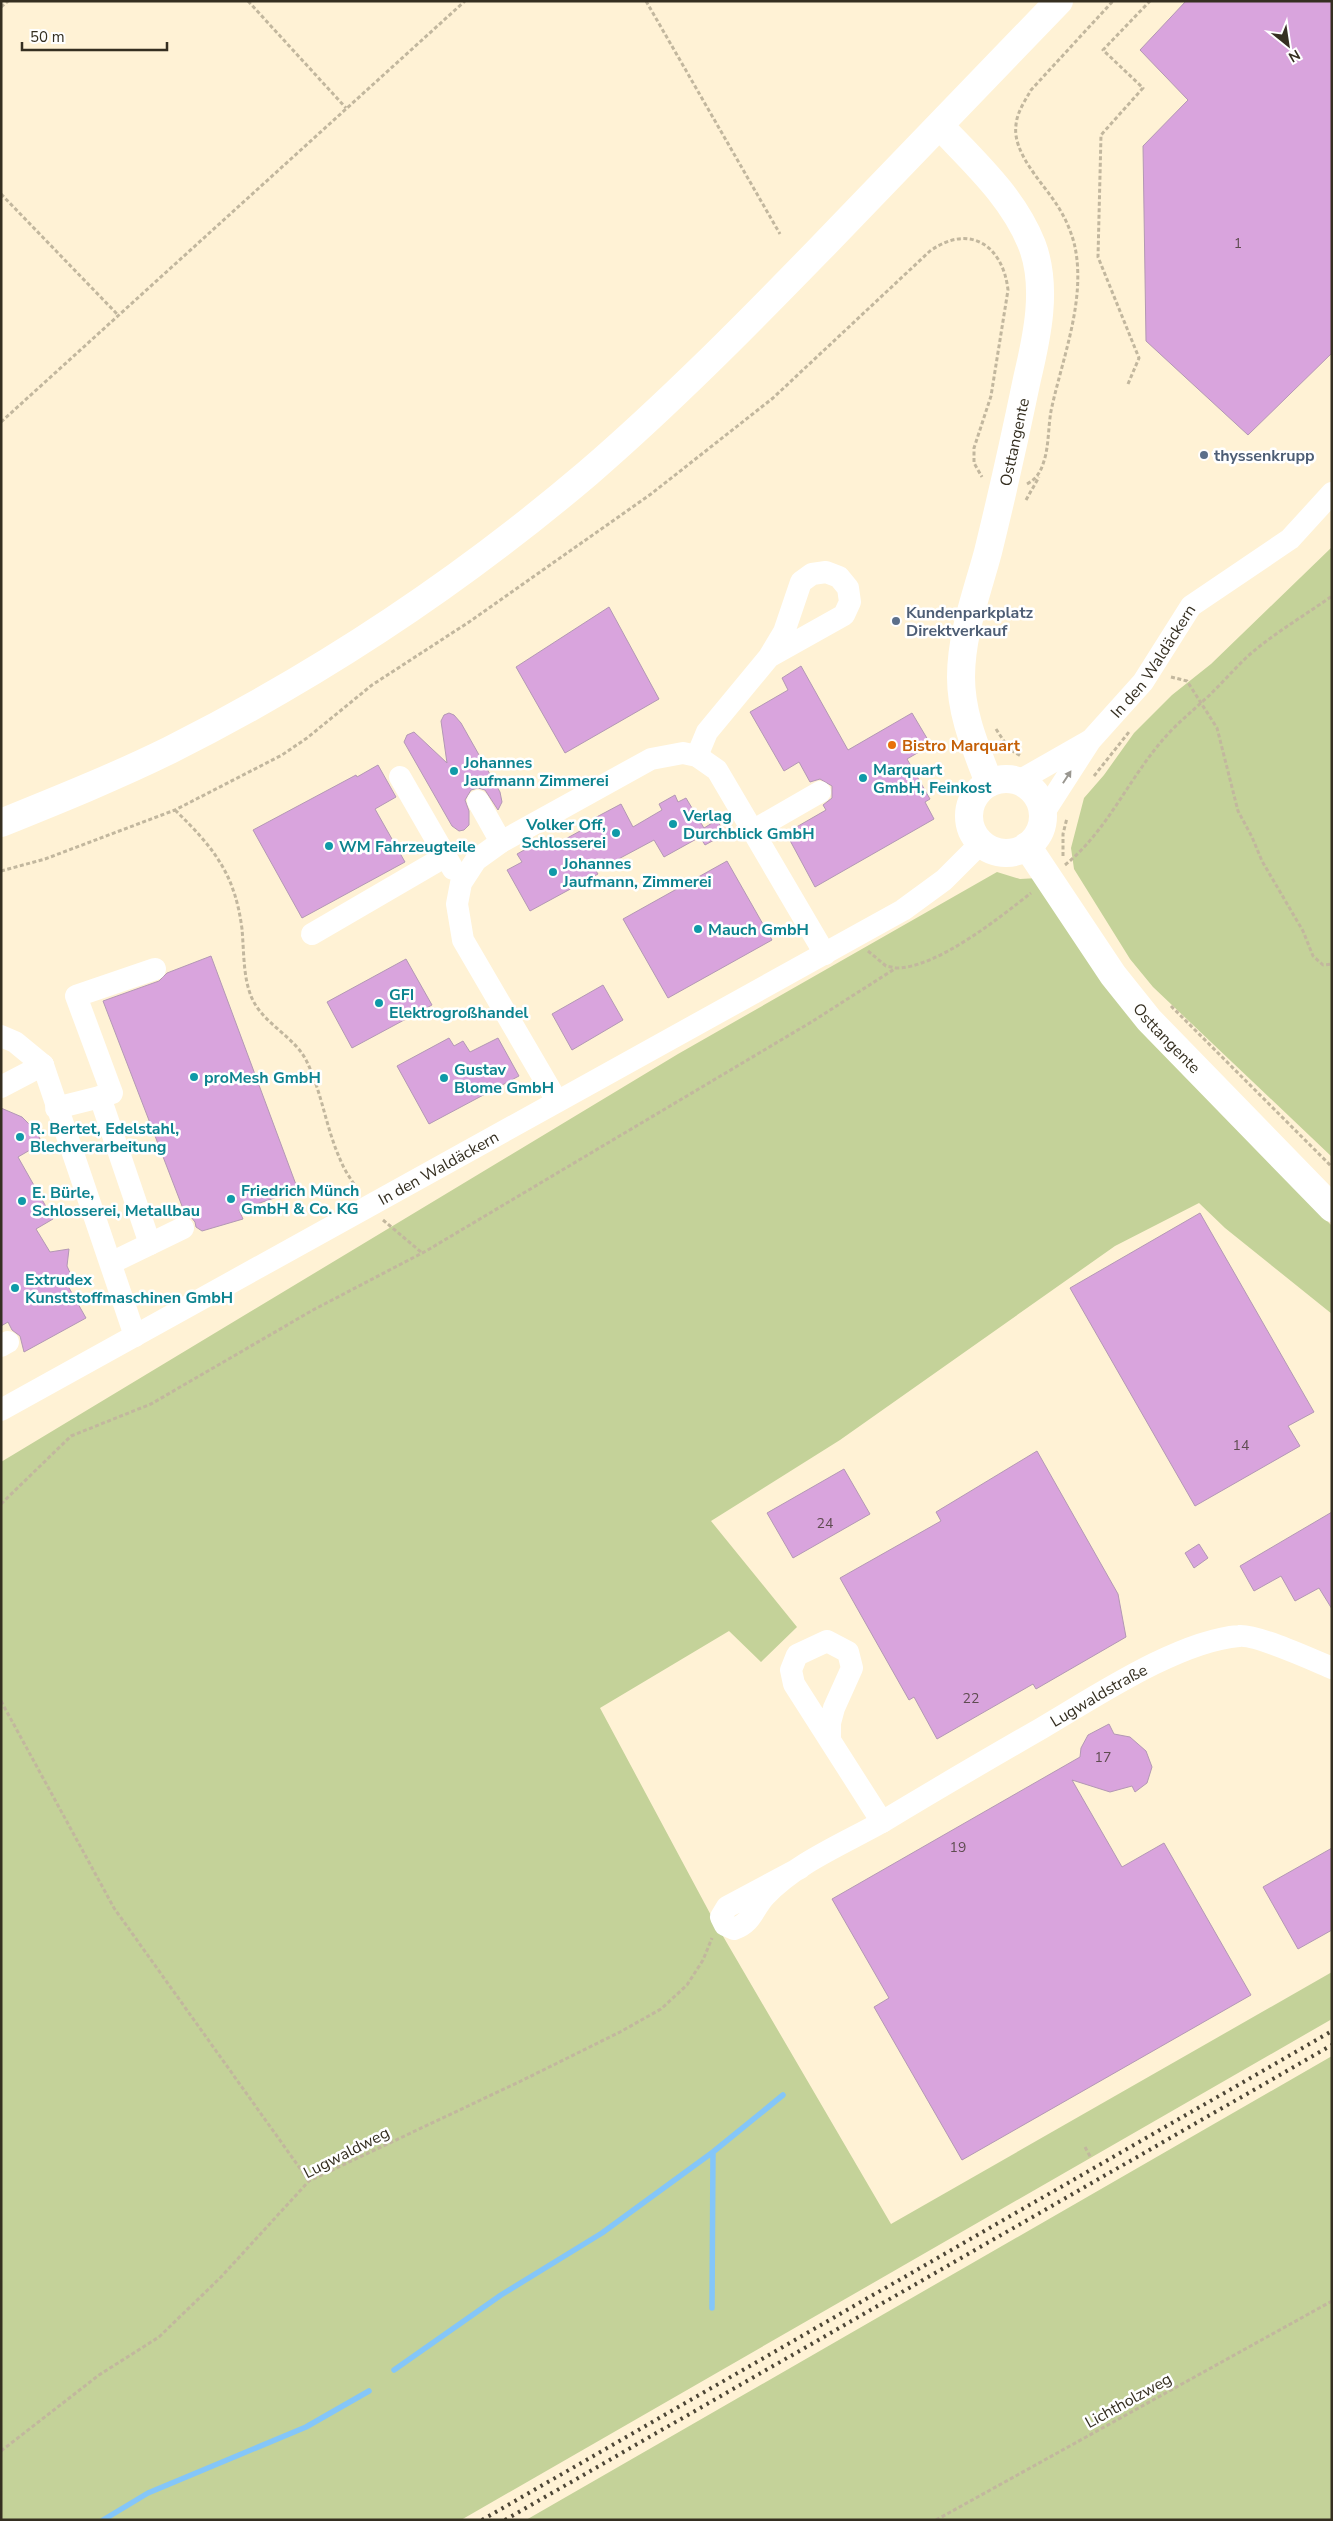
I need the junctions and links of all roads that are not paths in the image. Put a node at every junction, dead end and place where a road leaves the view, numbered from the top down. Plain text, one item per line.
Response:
1 (1059, 1) edge
2 (940, 126) junction
3 (1332, 493) edge
4 (768, 657) dead end
5 (1090, 741) junction
6 (697, 756) junction
7 (400, 777) dead end
8 (1019, 781) junction
9 (989, 783) junction
10 (820, 792) dead end
11 (478, 801) dead end
12 (1055, 813) junction
13 (1, 823) edge
14 (754, 830) junction
15 (501, 842) junction
16 (981, 843) junction
17 (1027, 846) junction
18 (446, 856) junction
19 (461, 883) junction
20 (312, 934) dead end
21 (825, 954) junction
22 (155, 969) dead end
23 (1, 1036) edge
24 (43, 1065) junction
25 (1, 1086) edge
26 (100, 1097) junction
27 (557, 1101) junction
28 (56, 1108) junction
29 (1332, 1208) edge
30 (183, 1228) dead end
31 (150, 1244) junction
32 (110, 1263) junction
33 (135, 1336) junction
34 (1, 1410) edge
35 (1332, 1668) edge
36 (830, 1740) dead end
37 (882, 1822) junction
38 (721, 1917) road end

1 - 2 main road
2 - 9 main road, Osttangente
2 - 13 main road
3 - 5 street, In den Waldäckern
4 - 6 street
5 - 8 street
12 -> 5 street, In den Waldäckern
6 - 14 street
6 - 15 street
7 - 18 street
8 - 9 main road
8 - 12 main road
9 - 16 main road
10 - 14 street
11 - 15 street
12 - 17 main road
14 - 21 street
15 - 19 street
16 - 17 main road
16 - 21 street, In den Waldäckern
17 - 29 main road, Osttangente
18 - 19 street
18 - 20 street
19 - 27 street
21 - 27 street, In den Waldäckern
22 - 26 street
23 - 24 street
24 - 25 street
24 - 28 street
26 - 28 street
26 - 31 street
27 - 33 street, In den Waldäckern
28 - 32 street
30 - 31 street
31 - 32 street
32 - 33 street
33 - 34 street, In den Waldäckern
35 - 37 street, Lugwaldstraße
36 - 37 street
37 - 38 street, Lugwaldstraße

